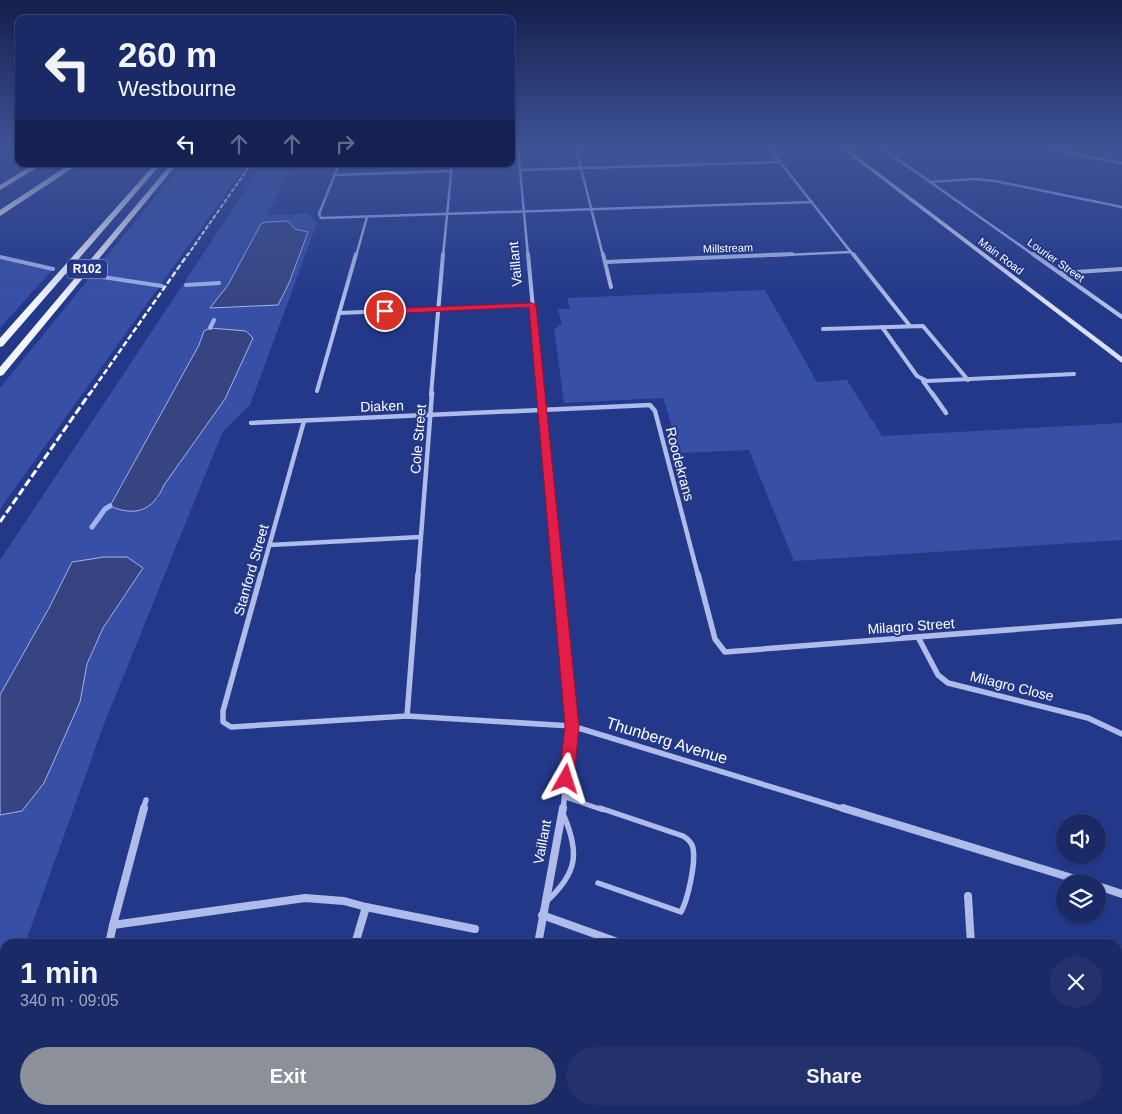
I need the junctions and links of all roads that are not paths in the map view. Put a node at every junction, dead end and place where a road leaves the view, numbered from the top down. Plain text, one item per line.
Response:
1 (21, 200) edge
2 (126, 200) edge
3 (144, 200) edge
4 (324, 200) edge
5 (449, 200) edge
6 (523, 200) edge
7 (590, 200) edge
8 (911, 200) edge
9 (955, 200) edge
10 (1088, 200) edge
11 (812, 202) joint
12 (1122, 207) edge
13 (592, 209) junction
14 (524, 212) junction
15 (0, 214) edge
16 (448, 214) junction
17 (367, 217) junction
18 (851, 252) junction
19 (606, 262) junction
20 (1122, 269) edge
21 (1059, 273) junction
22 (612, 287) dead end
23 (532, 305) junction
24 (438, 309) junction
25 (339, 313) junction
26 (1122, 317) edge
27 (910, 326) junction
28 (882, 327) junction
29 (823, 329) dead end
30 (0, 344) edge
31 (1122, 360) edge
32 (0, 373) edge
33 (1074, 374) dead end
34 (923, 380) junction
35 (968, 380) junction
36 (317, 391) dead end
37 (543, 410) junction
38 (946, 413) dead end
39 (431, 415) junction
40 (304, 421) junction
41 (251, 423) dead end
42 (420, 537) junction
43 (270, 545) junction
44 (1122, 621) edge
45 (714, 633) joint
46 (918, 637) junction
47 (407, 716) junction
48 (227, 725) joint
49 (572, 726) junction
50 (1122, 734) edge
51 (564, 797) junction
52 (146, 800) dead end
53 (562, 811) junction
54 (1059, 874) edge
55 (598, 883) dead end
56 (1106, 889) edge
57 (1122, 894) edge
58 (968, 896) dead end
59 (544, 904) junction
60 (366, 907) junction
61 (542, 915) junction
62 (113, 925) junction
63 (475, 930) dead end
64 (110, 939) edge
65 (356, 939) edge
66 (539, 939) edge
67 (609, 939) edge
68 (971, 939) edge

1 - 15 highway
2 - 30 main road, R102
3 - 32 main road, R102
4 - 17 street
5 - 16 street, Cole Street
6 - 14 street, Vaillant
7 - 13 street
8 - 31 main road, Main Road
9 - 21 street, Lourier Street
10 - 12 street
11 - 13 street
11 - 18 street
13 - 14 street
13 - 19 street
14 - 16 street
14 - 23 street, Vaillant
16 - 17 street
16 - 24 street, Cole Street
17 - 25 street
18 - 19 street, Millstream
18 - 27 street
19 - 22 street
20 - 21 street
21 - 26 street, Lourier Street
23 - 24 street
23 - 37 street, Vaillant
24 - 25 street
24 - 39 street, Cole Street
25 - 36 street
27 - 28 street
27 - 35 street
28 - 29 street
28 - 34 street
33 - 35 street
34 - 35 street
34 - 38 street
37 - 39 street, Diaken
37 - 45 street, Roodekrans
37 - 49 street, Vaillant
39 - 40 street, Diaken
39 - 42 street, Cole Street
40 - 41 street, Diaken
40 - 43 street, Stanford Street
42 - 43 street
42 - 47 street, Cole Street
43 - 48 street, Stanford Street
44 - 46 street, Milagro Street
45 - 46 street, Milagro Street
46 - 50 street, Milagro Close
47 - 48 street, Thunberg Avenue
47 - 49 street, Thunberg Avenue
49 - 51 street, Vaillant
49 - 54 street, Thunberg Avenue
51 - 53 street, Vaillant
51 - 55 lane
52 - 62 street
53 - 59 street, Vaillant
53 - 59 lane
56 - 57 street
58 - 68 street
59 - 61 street, Vaillant
60 - 62 street
60 - 63 street
60 - 65 street
61 - 66 street, Vaillant
61 - 67 street
62 - 64 street

